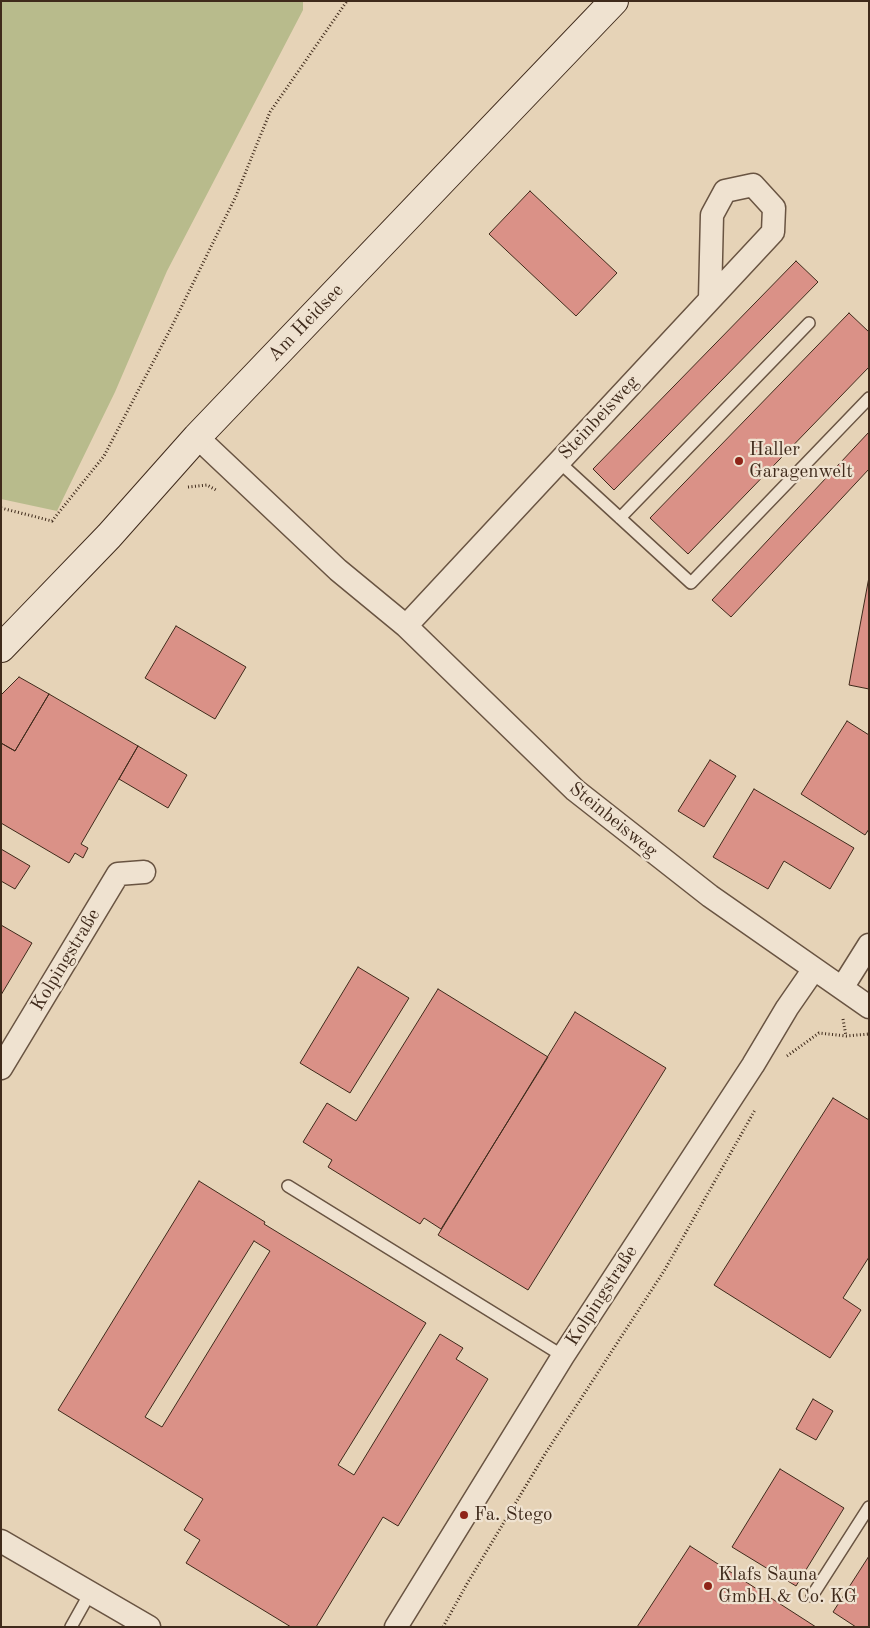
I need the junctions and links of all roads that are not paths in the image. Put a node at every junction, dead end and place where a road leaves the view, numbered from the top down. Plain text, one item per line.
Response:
1 (614, 1) edge
2 (710, 299) junction
3 (809, 323) dead end
4 (869, 398) edge
5 (197, 437) junction
6 (558, 462) junction
7 (620, 518) junction
8 (406, 626) junction
9 (1, 648) edge
10 (144, 872) dead end
11 (869, 945) edge
12 (814, 969) junction
13 (842, 988) junction
14 (869, 1007) edge
15 (1, 1068) edge
16 (288, 1186) dead end
17 (563, 1356) junction
18 (869, 1507) edge
19 (1, 1541) edge
20 (90, 1593) junction
21 (812, 1596) dead end
22 (71, 1627) edge
23 (149, 1627) edge
24 (396, 1627) edge

1 - 5 main road, Am Heidsee
2 - 2 street, Steinbeisweg
2 - 6 street, Steinbeisweg
3 - 7 lane
4 - 7 lane
5 - 8 street, Steinbeisweg
5 - 9 main road, Am Heidsee
6 - 7 lane
6 - 8 street, Steinbeisweg
8 - 12 street, Steinbeisweg
10 - 15 street, Kolpingstraße
11 - 13 street
12 - 13 street, Steinbeisweg
12 - 17 street, Kolpingstraße
13 - 14 street, Steinbeisweg
16 - 17 lane
17 - 24 street, Kolpingstraße
18 - 21 lane
19 - 20 street
20 - 22 lane
20 - 23 street

